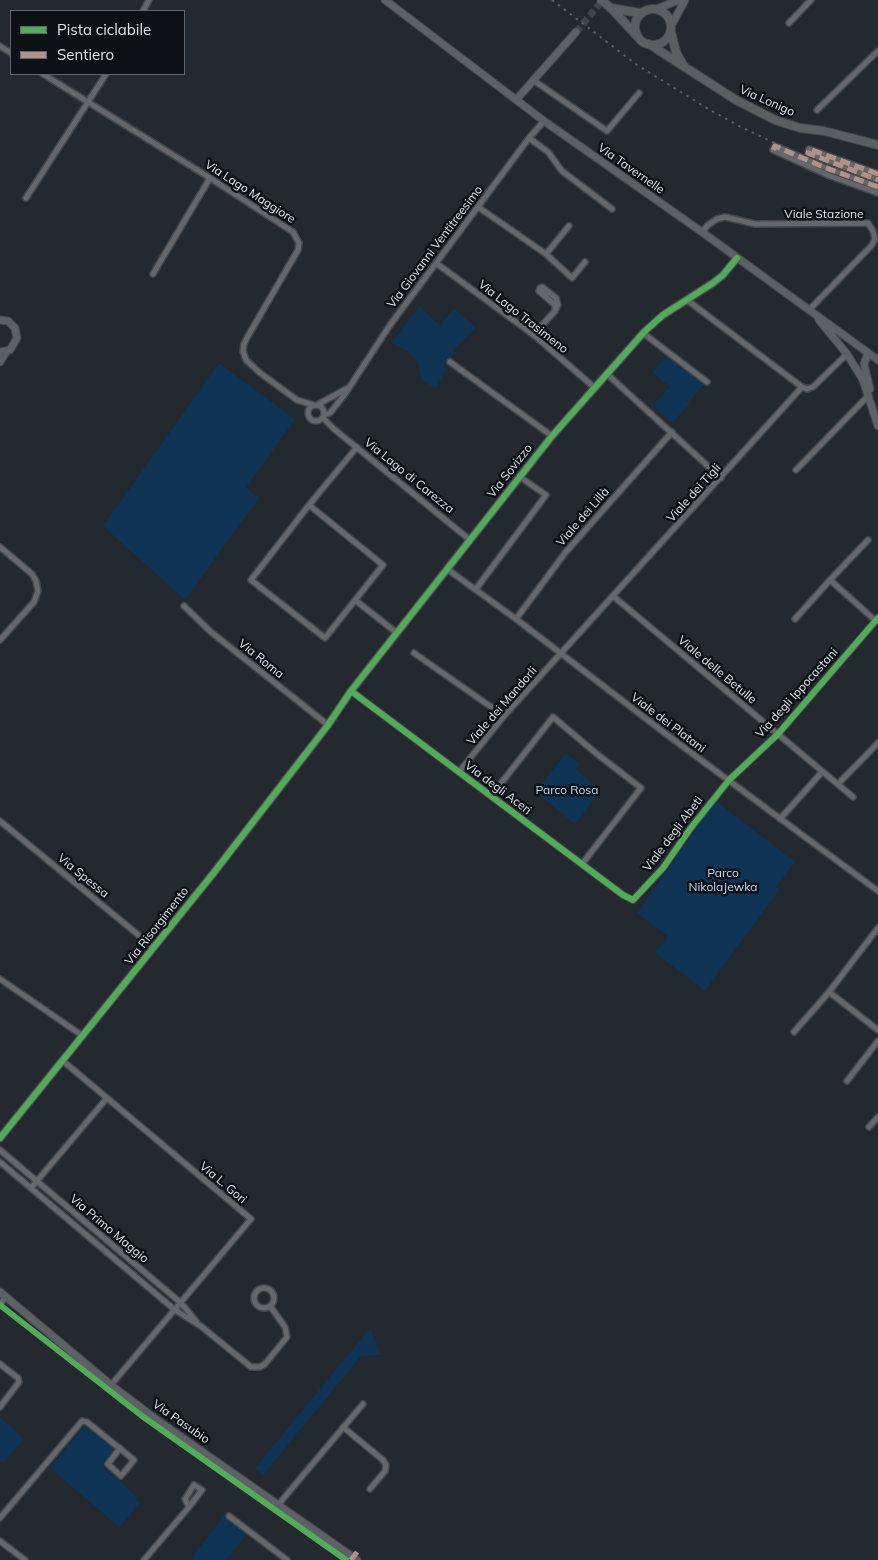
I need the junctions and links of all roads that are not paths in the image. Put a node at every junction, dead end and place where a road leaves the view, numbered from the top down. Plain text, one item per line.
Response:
1 (385, 0) edge
2 (601, 0) edge
3 (678, 0) edge
4 (685, 0) edge
5 (812, 0) edge
6 (611, 8) junction
7 (657, 9) junction
8 (640, 13) junction
9 (789, 23) dead end
10 (671, 28) junction
11 (576, 32) tunnel mouth
12 (638, 38) junction
13 (649, 44) junction
14 (878, 51) edge
15 (684, 67) junction
16 (45, 75) edge
17 (105, 75) edge
18 (533, 80) junction
19 (639, 92) dead end
20 (516, 100) junction
21 (89, 102) junction
22 (817, 110) dead end
23 (544, 121) junction
24 (529, 138) junction
25 (878, 145) edge
26 (878, 174) edge
27 (210, 178) junction
28 (878, 180) edge
29 (878, 187) edge
30 (878, 193) edge
31 (26, 198) dead end
32 (478, 207) junction
33 (612, 209) dead end
34 (569, 226) dead end
35 (702, 232) junction
36 (546, 254) junction
37 (737, 258) junction
38 (585, 262) dead end
39 (436, 263) junction
40 (154, 274) dead end
41 (686, 300) junction
42 (555, 311) junction
43 (810, 311) junction
44 (1, 319) edge
45 (644, 333) junction
46 (533, 335) junction
47 (3, 352) edge
48 (868, 353) junction
49 (847, 354) junction
50 (878, 360) edge
51 (0, 362) edge
52 (450, 362) dead end
53 (608, 374) junction
54 (707, 382) dead end
55 (802, 387) junction
56 (595, 388) junction
57 (347, 389) junction
58 (868, 396) junction
59 (297, 400) junction
60 (315, 405) junction
61 (308, 414) junction
62 (322, 418) junction
63 (878, 426) edge
64 (672, 432) junction
65 (552, 436) junction
66 (356, 447) junction
67 (796, 470) dead end
68 (520, 477) junction
69 (721, 478) junction
70 (308, 506) junction
71 (470, 540) junction
72 (868, 540) dead end
73 (0, 547) edge
74 (447, 569) junction
75 (830, 580) junction
76 (476, 589) junction
77 (614, 596) junction
78 (355, 600) junction
79 (184, 606) dead end
80 (516, 619) junction
81 (795, 619) dead end
82 (877, 620) edge
83 (397, 633) junction
84 (0, 640) edge
85 (414, 653) dead end
86 (560, 655) junction
87 (351, 691) junction
88 (504, 716) junction
89 (328, 725) junction
90 (778, 734) junction
91 (878, 743) edge
92 (459, 772) junction
93 (822, 772) junction
94 (729, 780) junction
95 (838, 784) junction
96 (491, 796) junction
97 (853, 797) dead end
98 (780, 819) junction
99 (0, 821) edge
100 (582, 864) junction
101 (878, 890) edge
102 (633, 900) joint
103 (878, 928) edge
104 (153, 947) junction
105 (0, 979) edge
106 (829, 992) junction
107 (878, 1030) edge
108 (794, 1032) dead end
109 (83, 1036) junction
110 (878, 1041) edge
111 (63, 1061) junction
112 (847, 1081) dead end
113 (107, 1098) junction
114 (878, 1117) edge
115 (869, 1127) dead end
116 (0, 1138) edge
117 (0, 1150) edge
118 (0, 1162) edge
119 (37, 1181) junction
120 (31, 1188) junction
121 (122, 1254) junction
122 (116, 1260) junction
123 (3, 1295) edge
124 (181, 1303) junction
125 (0, 1304) edge
126 (270, 1306) junction
127 (175, 1310) junction
128 (202, 1327) junction
129 (0, 1364) edge
130 (111, 1385) junction
131 (363, 1404) dead end
132 (0, 1407) edge
133 (343, 1427) junction
134 (120, 1448) junction
135 (370, 1489) dead end
136 (278, 1505) junction
137 (189, 1507) dead end
138 (229, 1516) dead end
139 (0, 1518) edge
140 (0, 1541) edge
141 (281, 1555) junction
142 (25, 1560) edge
143 (144, 1560) edge
144 (276, 1560) edge
145 (287, 1560) edge
146 (357, 1560) edge

1 - 20 street, Via Tavernelle
2 - 6 main road, bridge
3 - 7 street
4 - 10 street
5 - 9 street
6 - 8 main road
6 - 12 main road
7 - 8 main road
7 - 10 main road
8 - 12 main road
10 - 13 main road
10 - 15 main road
11 - 18 street
12 - 13 main road
13 - 15 main road, Via Lonigo
14 - 22 street
15 - 25 main road, Via Lonigo
16 - 21 street, Via Lago Maggiore
17 - 21 street
18 - 19 street
18 - 20 street
20 - 23 street, Via Tavernelle
21 - 27 street, Via Lago Maggiore
21 - 31 street
23 - 24 street, Via Giovanni Ventitreesimo
23 - 35 street, Via Tavernelle
24 - 32 street, Via Giovanni Ventitreesimo
24 - 33 street
26 - 28 street
27 - 40 street
27 - 59 street, Via Lago Maggiore
29 - 30 street
32 - 36 street
32 - 39 street, Via Giovanni Ventitreesimo
34 - 36 street
35 - 37 street, Via Tavernelle
35 - 43 street, Viale Stazione
36 - 38 street
37 - 41 street, Via Sovizzo
37 - 43 street, Via Tavernelle
39 - 46 street, Via Lago Trasimeno
39 - 57 street, Via Giovanni Ventitreesimo
41 - 45 street, Via Sovizzo
41 - 55 street
42 - 42 street
42 - 46 street
43 - 48 street, Via Tavernelle
43 - 49 street
44 - 47 street
45 - 53 street, Via Sovizzo
45 - 54 street
46 - 56 street, Via Lago Trasimeno
47 - 51 street
48 - 50 street, Via Tavernelle
48 - 63 street
49 - 55 street, Viale dei Tigli
49 - 58 street
52 - 65 street
53 - 56 street, Via Sovizzo
53 - 64 street
55 - 69 street, Viale dei Tigli
56 - 65 street, Via Sovizzo
57 - 60 street, Via Giovanni Ventitreesimo
57 - 62 street, Via Giovanni Ventitreesimo
58 - 63 street
58 - 67 street
59 - 60 street
59 - 61 street
60 - 61 street
60 - 62 street
61 - 62 street
62 - 66 street, Via Lago di Carezza
64 - 69 street
64 - 80 street, Viale dei Lillà
65 - 68 street, Via Sovizzo
66 - 70 street
66 - 71 street, Via Lago di Carezza
68 - 71 street, Via Sovizzo
68 - 76 street
69 - 77 street, Viale dei Tigli
70 - 78 street
70 - 78 street
71 - 74 street, Via Sovizzo
72 - 75 street
73 - 84 street
74 - 76 street, Viale dei Platani
74 - 83 street, Via Sovizzo
75 - 81 street
75 - 82 street
76 - 80 street, Viale dei Platani
77 - 86 street, Viale dei Tigli
77 - 90 street, Viale delle Betulle
78 - 83 street
79 - 89 street, Via Roma
80 - 86 street, Viale dei Platani
82 - 90 street, Via degli Ippocastani
83 - 87 street, Via Sovizzo
85 - 88 street
86 - 88 street, Viale dei Mandorli
86 - 94 street, Viale dei Platani
87 - 89 street, Via Sovizzo
87 - 92 street, Via degli Aceri
88 - 92 street, Viale dei Mandorli
89 - 104 street, Via Risorgimento
90 - 93 street, Viale delle Betulle
90 - 94 street, Via degli Ippocastani
91 - 95 street
92 - 96 street, Via degli Aceri
93 - 95 street, Viale delle Betulle
93 - 98 street
94 - 98 street, Viale dei Platani
94 - 102 street, Viale degli Abeti
95 - 97 street, Viale delle Betulle
96 - 100 street, Via degli Aceri
96 - 100 street
98 - 101 street, Viale dei Platani
99 - 104 street, Via Spessa
100 - 102 street, Via degli Aceri
103 - 106 street
104 - 109 street, Via Risorgimento
105 - 109 street
106 - 107 street
106 - 108 street
109 - 111 street, Via Risorgimento
110 - 112 street
111 - 113 street, Via L. Gori
111 - 116 street, Via Risorgimento
113 - 119 street
113 - 124 street, Via L. Gori
114 - 115 street
117 - 119 street, Via Primo Maggio
118 - 120 street, Via Primo Maggio
119 - 120 street
119 - 121 street, Via Primo Maggio
120 - 122 street, Via Primo Maggio
121 - 122 street
121 - 124 street, Via Primo Maggio
122 - 127 street, Via Primo Maggio
123 - 125 street
123 - 130 street, Via Pasubio
124 - 127 street, Via L. Gori
124 - 128 street, Via Primo Maggio
126 - 126 street, Via Primo Maggio
126 - 128 street, Via Primo Maggio
127 - 128 street, Via Primo Maggio
127 - 130 street, Via L. Gori
129 - 132 street
130 - 136 street, Via Pasubio
131 - 133 street
133 - 135 street
133 - 136 street
134 - 134 street
134 - 139 street
136 - 146 street, Via Pasubio
137 - 143 street
138 - 141 street
140 - 142 street
141 - 144 street
141 - 145 street

